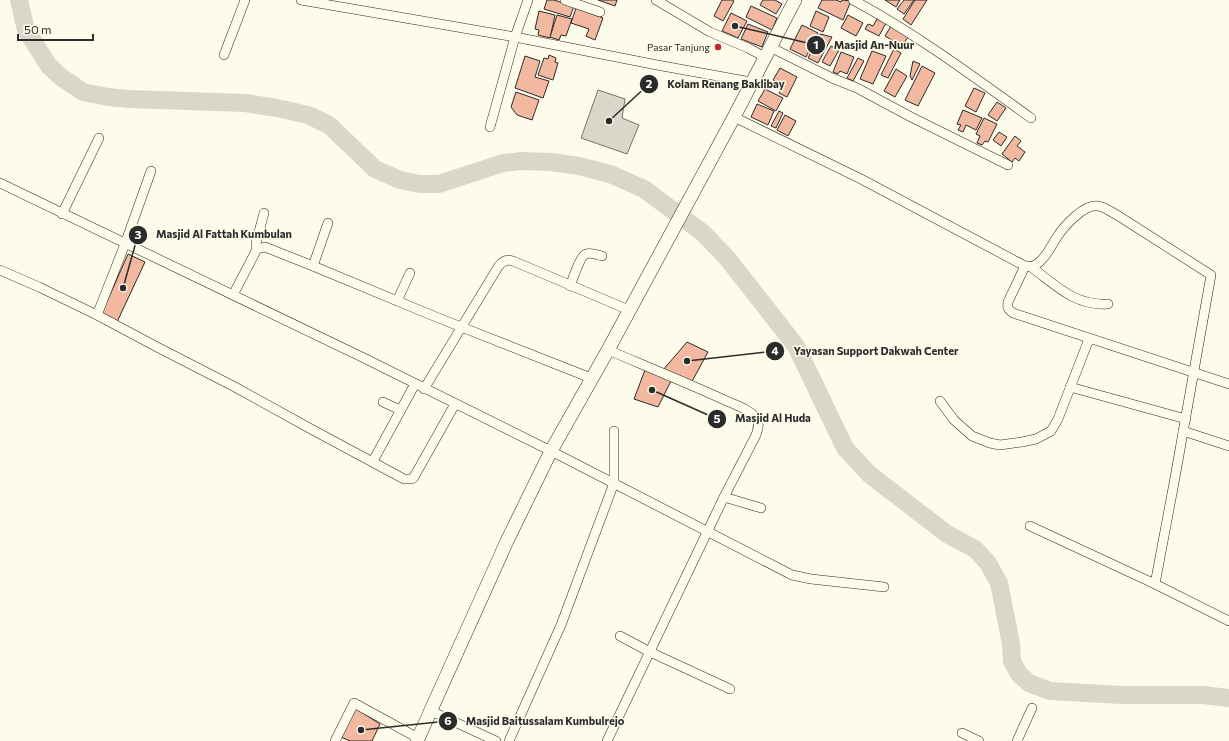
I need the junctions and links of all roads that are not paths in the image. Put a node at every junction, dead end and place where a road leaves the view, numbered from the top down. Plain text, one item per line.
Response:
1 (245, 0) edge
2 (301, 0) edge
3 (528, 0) edge
4 (565, 0) edge
5 (656, 0) edge
6 (795, 0) edge
7 (858, 1) edge
8 (600, 12) dead end
9 (515, 37) junction
10 (768, 52) junction
11 (224, 55) dead end
12 (751, 82) junction
13 (734, 117) junction
14 (1031, 118) dead end
15 (490, 127) dead end
16 (99, 138) dead end
17 (1008, 165) dead end
18 (151, 171) dead end
19 (0, 183) edge
20 (264, 212) dead end
21 (62, 214) junction
22 (328, 223) dead end
23 (126, 244) junction
24 (257, 249) junction
25 (602, 256) dead end
26 (313, 266) junction
27 (1028, 266) junction
28 (0, 270) edge
29 (410, 273) dead end
30 (570, 286) junction
31 (233, 295) junction
32 (397, 301) junction
33 (1108, 304) dead end
34 (629, 310) junction
35 (97, 315) junction
36 (461, 326) junction
37 (1089, 339) junction
38 (608, 350) junction
39 (1194, 372) junction
40 (592, 378) junction
41 (415, 384) junction
42 (1229, 384) edge
43 (1070, 387) junction
44 (424, 389) junction
45 (940, 401) dead end
46 (383, 402) dead end
47 (455, 404) junction
48 (400, 410) junction
49 (1186, 419) junction
50 (614, 431) dead end
51 (1183, 431) junction
52 (1229, 446) edge
53 (551, 451) junction
54 (372, 461) junction
55 (614, 483) junction
56 (724, 496) junction
57 (761, 508) dead end
58 (1030, 526) dead end
59 (709, 531) junction
60 (1155, 584) junction
61 (884, 587) dead end
62 (1229, 621) edge
63 (620, 636) dead end
64 (650, 652) junction
65 (730, 689) dead end
66 (1032, 708) dead end
67 (431, 711) junction
68 (962, 733) dead end
69 (418, 740) edge
70 (335, 741) edge
71 (496, 741) edge
72 (509, 741) edge
73 (607, 741) edge
74 (979, 741) edge
75 (1017, 741) edge

1 - 11 street
2 - 9 street
3 - 9 street
4 - 8 street
5 - 10 street
6 - 10 main road
7 - 14 street
9 - 12 street
9 - 15 street
10 - 12 main road
10 - 17 street
12 - 13 main road
13 - 27 street
13 - 34 main road
16 - 21 street
18 - 23 street
19 - 21 street
20 - 24 street
21 - 23 street
22 - 26 street
23 - 31 street
23 - 35 street
24 - 26 street
24 - 31 street
25 - 30 street
26 - 32 street
27 - 33 street
27 - 37 street
27 - 39 street
28 - 35 street
29 - 32 street
30 - 34 street
30 - 36 street
31 - 41 street
32 - 36 street
34 - 38 main road
35 - 54 street
36 - 40 street
36 - 44 street
37 - 39 street
37 - 43 street
38 - 40 main road
38 - 56 street
39 - 42 street
39 - 49 street
40 - 53 main road
41 - 44 street
41 - 48 street
43 - 45 street
43 - 49 street
44 - 47 street
46 - 48 street
47 - 53 street
47 - 54 street
48 - 54 street
49 - 51 street
50 - 55 street
51 - 52 street
51 - 60 street
53 - 55 street
53 - 67 main road
55 - 59 street
55 - 72 street
56 - 57 street
56 - 59 street
58 - 60 street
59 - 61 street
59 - 64 street
60 - 62 street
63 - 64 street
64 - 65 street
64 - 73 street
66 - 75 street
67 - 69 main road
67 - 71 street
68 - 74 street
69 - 70 street

